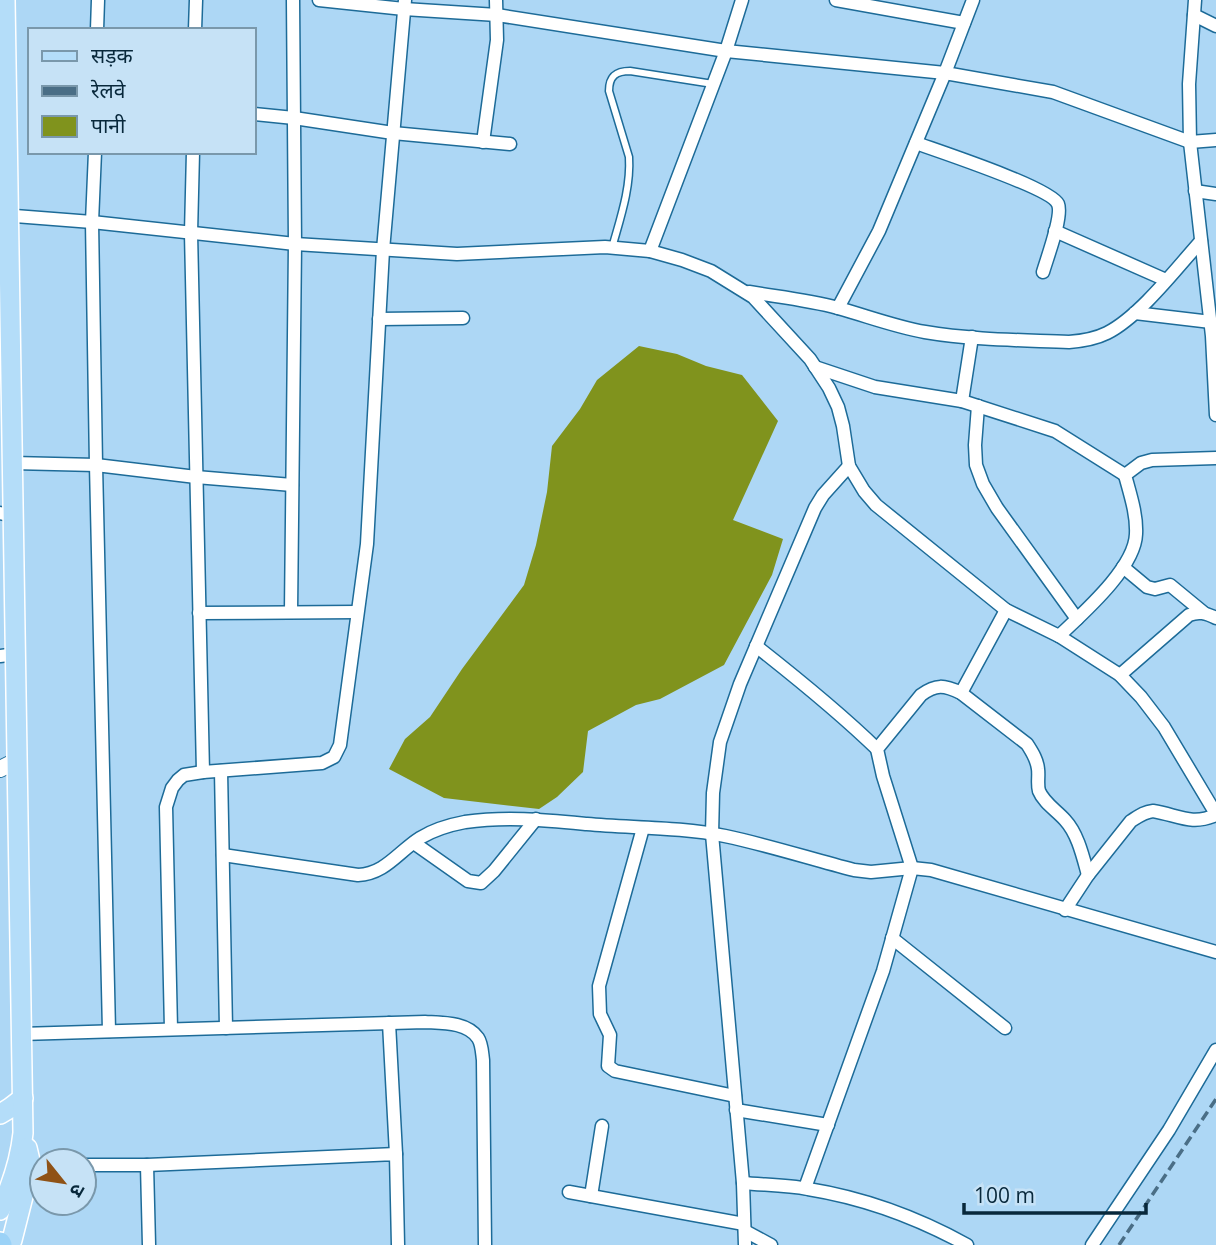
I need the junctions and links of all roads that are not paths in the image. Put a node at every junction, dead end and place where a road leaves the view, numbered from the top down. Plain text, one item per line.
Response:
1 (5, 0) edge
2 (97, 0) edge
3 (196, 0) edge
4 (293, 0) edge
5 (319, 0) edge
6 (496, 0) edge
7 (742, 0) edge
8 (836, 0) edge
9 (973, 0) edge
10 (1195, 0) edge
11 (343, 1) edge
12 (404, 4) edge
13 (497, 15) junction
14 (1194, 15) junction
15 (964, 23) junction
16 (1216, 26) edge
17 (97, 28) edge
18 (195, 28) edge
19 (3, 36) edge
20 (726, 51) junction
21 (944, 74) junction
22 (3, 82) edge
23 (713, 84) junction
24 (3, 112) edge
25 (256, 114) edge
26 (294, 118) junction
27 (393, 133) junction
28 (1216, 140) edge
29 (483, 142) junction
30 (1190, 142) junction
31 (916, 143) junction
32 (510, 145) dead end
33 (95, 154) edge
34 (193, 154) edge
35 (1195, 191) junction
36 (1216, 194) edge
37 (4, 215) edge
38 (92, 222) junction
39 (1055, 231) junction
40 (191, 233) junction
41 (1201, 242) junction
42 (295, 244) junction
43 (612, 248) junction
44 (383, 250) junction
45 (650, 251) junction
46 (1043, 272) dead end
47 (1166, 280) junction
48 (745, 292) junction
49 (838, 308) junction
50 (1135, 313) junction
51 (464, 318) dead end
52 (379, 319) junction
53 (1210, 322) junction
54 (972, 337) junction
55 (1215, 364) edge
56 (815, 367) junction
57 (6, 370) edge
58 (962, 401) junction
59 (978, 406) junction
60 (1216, 415) edge
61 (1216, 458) edge
62 (13, 463) junction
63 (96, 466) junction
64 (849, 466) junction
65 (1125, 475) junction
66 (196, 477) junction
67 (292, 485) junction
68 (7, 515) edge
69 (1123, 568) junction
70 (1006, 610) junction
71 (290, 612) junction
72 (357, 612) junction
73 (199, 613) junction
74 (1210, 615) edge
75 (1077, 619) junction
76 (1059, 636) junction
77 (756, 646) junction
78 (8, 655) edge
79 (1121, 674) junction
80 (961, 693) junction
81 (877, 749) junction
82 (9, 765) edge
83 (221, 771) junction
84 (203, 772) junction
85 (1216, 815) edge
86 (536, 819) junction
87 (643, 828) junction
88 (712, 834) junction
89 (414, 843) junction
90 (223, 855) junction
91 (912, 868) junction
92 (1088, 875) junction
93 (1065, 910) junction
94 (892, 938) junction
95 (1216, 952) edge
96 (389, 1023) junction
97 (226, 1028) junction
98 (1005, 1028) dead end
99 (170, 1029) junction
100 (109, 1031) junction
101 (21, 1034) junction
102 (1216, 1050) edge
103 (23, 1098) junction
104 (735, 1103) junction
105 (0, 1114) edge
106 (828, 1125) junction
107 (602, 1126) dead end
108 (23, 1133) junction
109 (29, 1147) edge
110 (396, 1154) junction
111 (98, 1165) edge
112 (148, 1165) junction
113 (743, 1183) junction
114 (28, 1188) edge
115 (805, 1188) junction
116 (569, 1192) dead end
117 (592, 1196) junction
118 (0, 1209) edge
119 (744, 1228) junction
120 (7, 1243) edge
121 (149, 1245) edge
122 (398, 1245) edge
123 (485, 1245) edge
124 (745, 1245) edge
125 (771, 1245) edge
126 (967, 1245) edge
127 (1092, 1245) edge

1 - 19 main road
2 - 17 street
3 - 18 street
4 - 26 street
5 - 11 street
6 - 13 street
7 - 20 street
8 - 15 street
9 - 15 street
10 - 14 street
11 - 12 street
12 - 13 street
12 - 27 street
13 - 20 street
13 - 29 street
14 - 16 street
14 - 30 street
15 - 21 street
19 - 22 main road
20 - 21 street
20 - 23 street
21 - 30 street
21 - 31 street
22 - 24 main road
23 - 43 lane
23 - 45 street
24 - 37 main road
25 - 26 street
26 - 27 street
26 - 42 street
27 - 29 street
27 - 44 street
28 - 30 street
29 - 32 street
30 - 35 street
31 - 39 street
31 - 49 street
33 - 38 street
34 - 40 street
35 - 36 street
35 - 41 street
37 - 38 street
37 - 57 main road
38 - 40 street
38 - 63 street
39 - 46 street
39 - 47 street
40 - 42 street
40 - 66 street
41 - 47 street
41 - 53 street
42 - 44 street
42 - 67 street
43 - 44 street
43 - 45 street
44 - 52 street
45 - 48 street
47 - 50 street
48 - 49 street
48 - 56 street
49 - 54 street
50 - 53 street
50 - 54 street
51 - 52 street
52 - 72 street
53 - 55 street
54 - 58 street
55 - 60 street
56 - 58 street
56 - 64 street
57 - 62 main road
58 - 59 street
59 - 65 street
59 - 75 street
61 - 65 street
62 - 63 street
62 - 68 main road
63 - 66 street
63 - 100 street
64 - 70 street
64 - 77 street
65 - 69 street
66 - 67 street
66 - 73 street
67 - 71 street
68 - 78 main road
69 - 74 street
69 - 75 street
70 - 76 street
70 - 80 street
71 - 72 street
71 - 73 street
72 - 83 street
73 - 84 street
74 - 79 street
75 - 76 street
76 - 79 street
77 - 81 street
77 - 88 street
78 - 82 main road
79 - 85 street
80 - 81 street
80 - 92 street
81 - 91 street
82 - 101 main road
83 - 84 street
83 - 90 street
84 - 99 street
85 - 92 street
86 - 87 street
86 - 89 street
86 - 89 street
87 - 88 street
87 - 104 street
88 - 91 street
88 - 104 street
89 - 90 street
90 - 97 street
91 - 93 street
91 - 94 street
92 - 93 street
93 - 95 street
94 - 98 street
94 - 106 street
96 - 97 street
96 - 110 street
96 - 123 street
97 - 99 street
99 - 100 street
100 - 101 street
101 - 103 main road
102 - 127 street
103 - 105 main road
103 - 108 main road
104 - 106 street
104 - 113 street
106 - 115 street
107 - 117 street
108 - 109 main road
108 - 118 main road
110 - 112 street
110 - 122 street
111 - 112 street
112 - 121 street
113 - 115 street
113 - 119 street
114 - 120 main road
115 - 126 street
116 - 117 street
117 - 119 street
118 - 120 street
119 - 124 street
119 - 125 street

